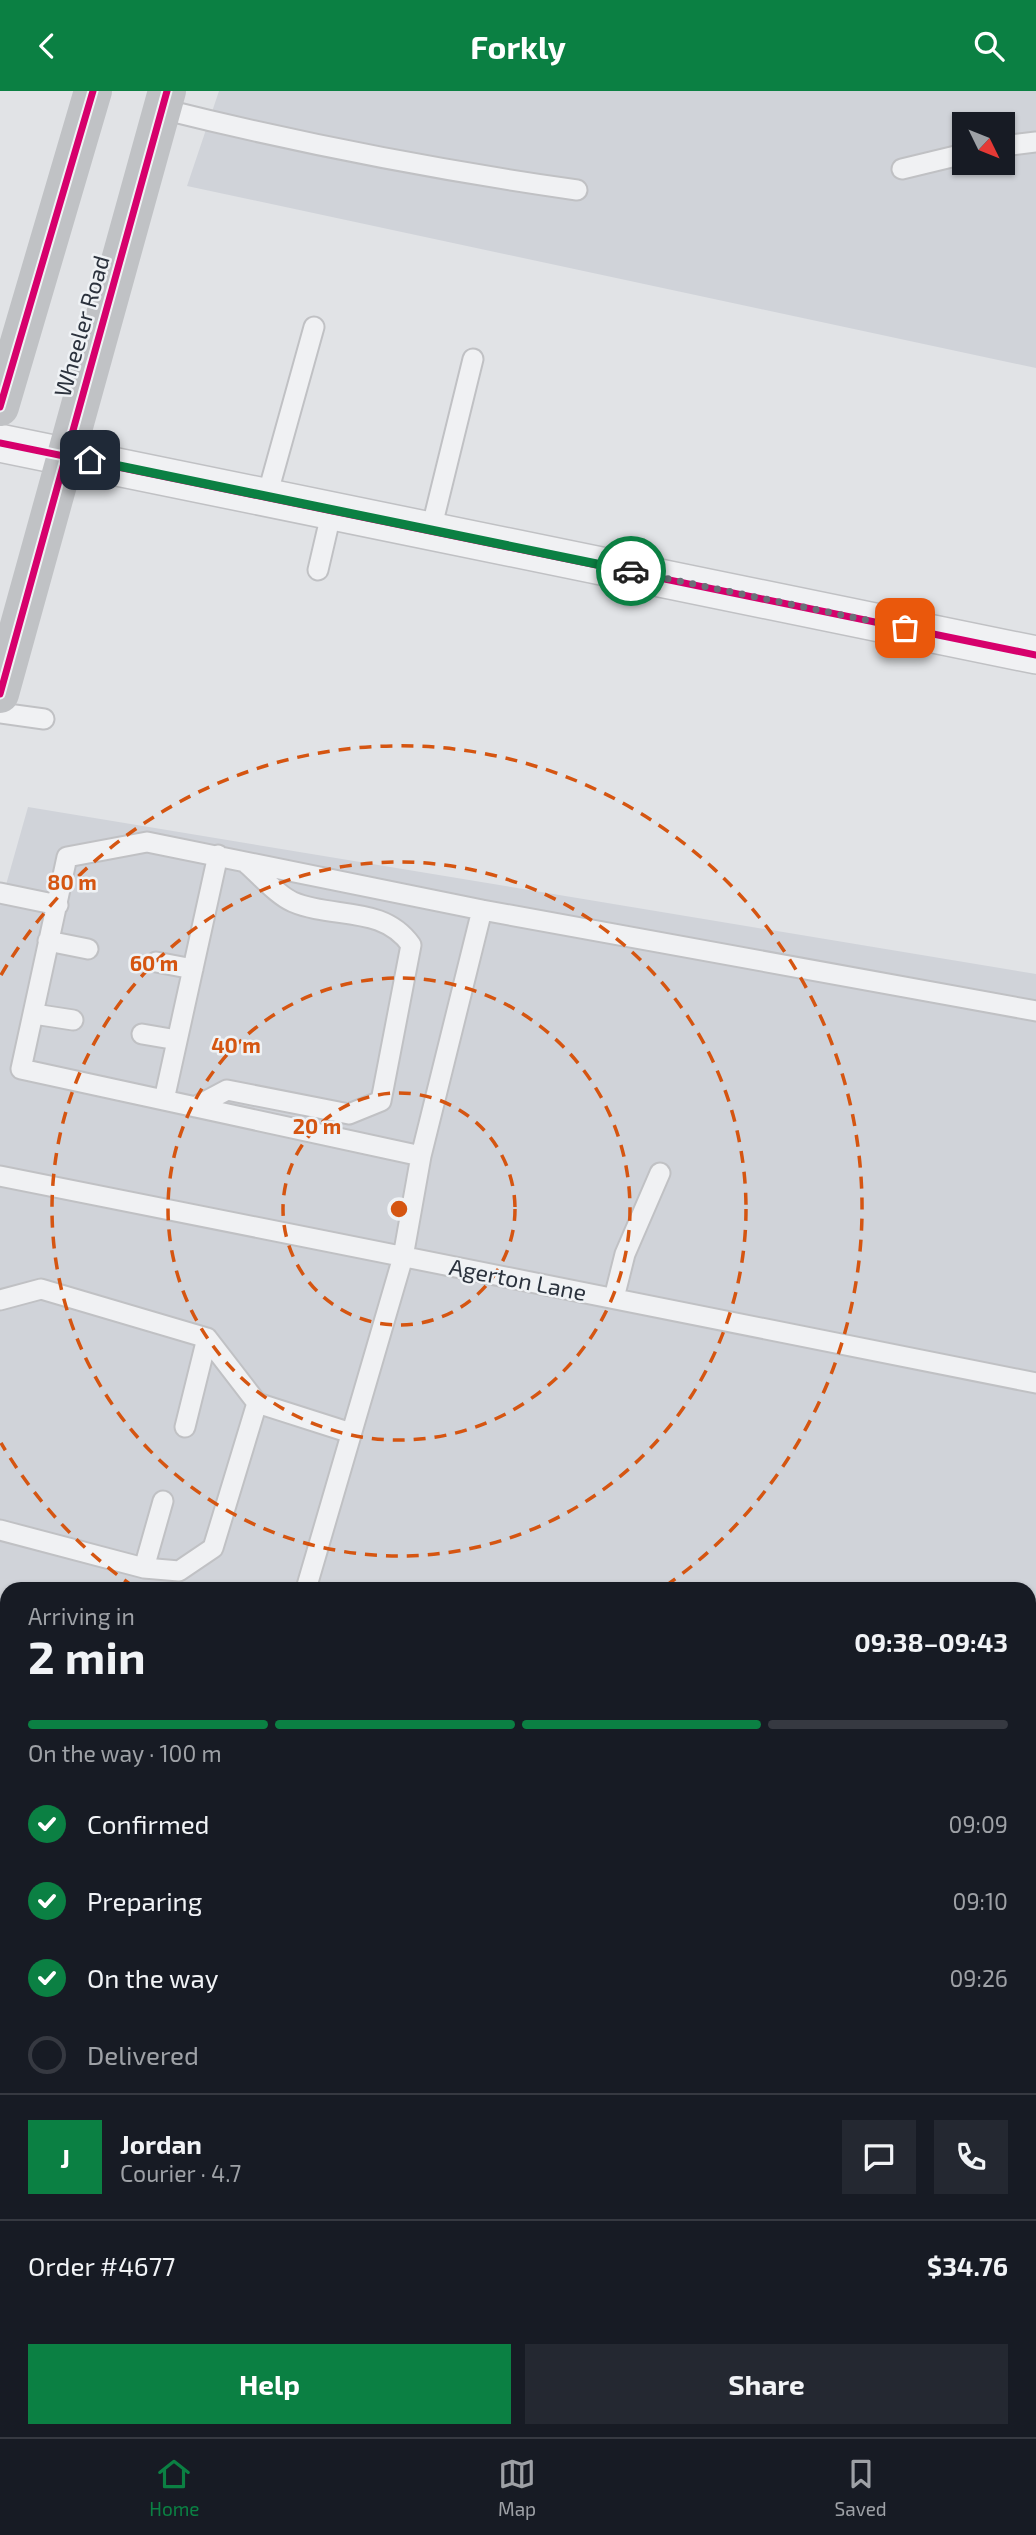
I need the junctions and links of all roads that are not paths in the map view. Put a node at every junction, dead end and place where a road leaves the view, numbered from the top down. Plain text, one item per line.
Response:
1 (93, 91) edge
2 (164, 97) edge
3 (1036, 142) edge
4 (1015, 145) edge
5 (952, 157) edge
6 (902, 169) dead end
7 (577, 190) dead end
8 (314, 327) dead end
9 (473, 359) dead end
10 (0, 407) edge
11 (0, 443) edge
12 (64, 454) junction
13 (267, 496) junction
14 (332, 510) junction
15 (431, 530) junction
16 (318, 570) dead end
17 (1036, 655) edge
18 (0, 694) edge
19 (0, 713) edge
20 (44, 719) dead end
21 (218, 855) junction
22 (244, 862) junction
23 (0, 893) edge
24 (58, 905) junction
25 (482, 910) junction
26 (48, 941) junction
27 (88, 949) dead end
28 (156, 962) dead end
29 (193, 969) junction
30 (1036, 1011) edge
31 (34, 1014) junction
32 (73, 1020) dead end
33 (142, 1034) dead end
34 (177, 1040) junction
35 (164, 1100) junction
36 (195, 1107) junction
37 (421, 1156) junction
38 (660, 1173) dead end
39 (0, 1176) edge
40 (403, 1257) junction
41 (614, 1298) junction
42 (0, 1300) edge
43 (207, 1338) junction
44 (1036, 1383) edge
45 (257, 1403) junction
46 (184, 1427) dead end
47 (352, 1433) junction
48 (163, 1501) dead end
49 (0, 1530) edge
50 (144, 1568) junction
51 (308, 1582) edge

1 - 10 main road
2 - 7 lane
2 - 12 main road, Wheeler Road
3 - 4 lane
5 - 6 lane
8 - 13 lane
9 - 15 lane
11 - 12 street
12 - 13 street
12 - 18 main road, Wheeler Road
13 - 14 street
14 - 15 street
14 - 16 lane
15 - 17 street
19 - 20 lane
21 - 22 lane
21 - 24 lane
21 - 29 lane
22 - 25 lane
22 - 36 lane
23 - 24 lane
24 - 26 lane
25 - 30 lane
25 - 37 lane
26 - 27 lane
26 - 31 lane
28 - 29 lane
29 - 34 lane
31 - 32 lane
31 - 35 lane
33 - 34 lane
34 - 35 lane
35 - 36 lane
36 - 37 lane
37 - 40 lane
38 - 41 lane
39 - 40 lane, Agerton Lane
40 - 41 lane, Agerton Lane
40 - 47 lane
41 - 44 lane, Agerton Lane
42 - 43 lane
43 - 45 lane
43 - 46 lane
45 - 47 lane
45 - 50 lane
47 - 51 lane
48 - 50 lane
49 - 50 lane

